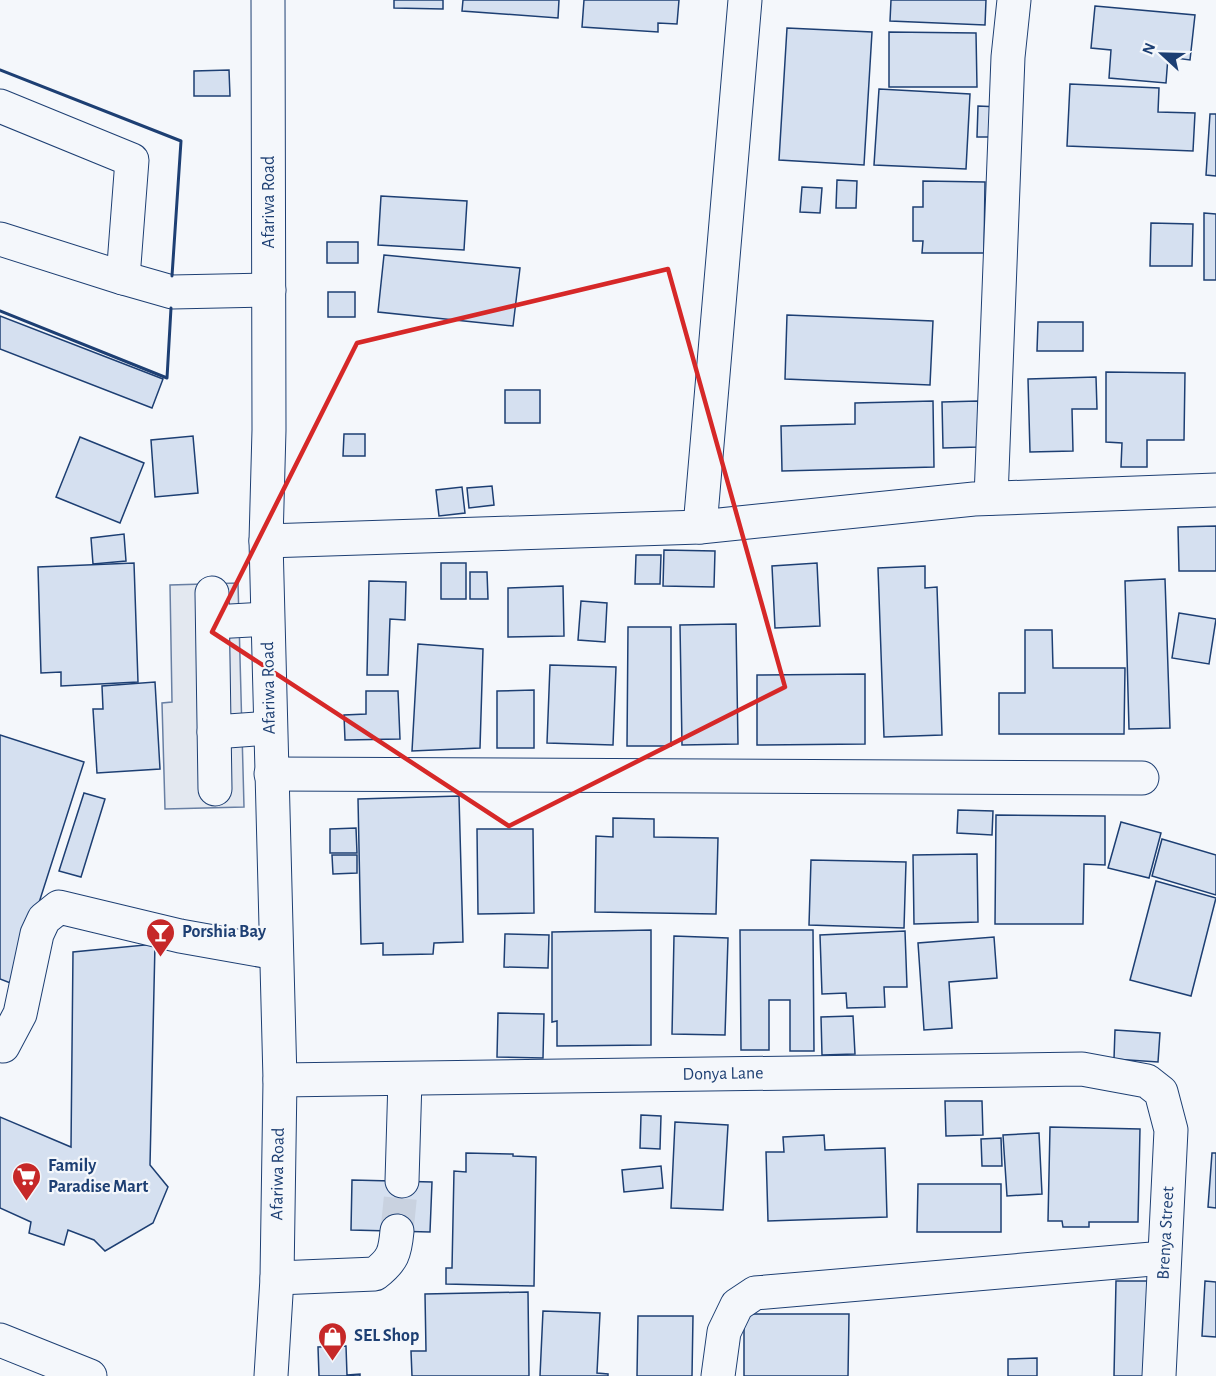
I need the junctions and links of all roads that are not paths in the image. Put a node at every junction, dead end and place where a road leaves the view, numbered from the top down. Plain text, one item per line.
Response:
1 (268, 0) edge
2 (745, 0) edge
3 (1014, 0) edge
4 (0, 106) edge
5 (0, 238) edge
6 (123, 278) junction
7 (269, 290) junction
8 (1216, 490) edge
9 (991, 498) junction
10 (700, 527) junction
11 (266, 541) junction
12 (267, 619) junction
13 (270, 728) junction
14 (214, 732) junction
15 (271, 774) junction
16 (1142, 778) dead end
17 (215, 789) dead end
18 (276, 953) junction
19 (0, 1045) edge
20 (405, 1079) junction
21 (280, 1080) junction
22 (1161, 1092) joint
23 (402, 1181) tunnel mouth
24 (397, 1231) tunnel mouth
25 (1164, 1258) junction
26 (277, 1278) junction
27 (0, 1340) edge
28 (90, 1376) edge
29 (271, 1376) edge
30 (718, 1376) edge
31 (1159, 1376) edge

1 - 7 street, Afariwa Road
2 - 10 street
3 - 9 street
4 - 6 street
5 - 6 street
6 - 7 street
7 - 11 street, Afariwa Road
8 - 9 street
9 - 10 street
10 - 11 street
11 - 12 street, Afariwa Road
12 - 13 street, Afariwa Road
12 - 14 street
13 - 14 street
13 - 15 street, Afariwa Road
14 - 17 street
15 - 16 street
15 - 18 street, Afariwa Road
18 - 19 street
18 - 21 street, Afariwa Road
20 - 21 street, Donya Lane
20 - 22 street, Donya Lane
20 - 23 street
21 - 26 street, Afariwa Road
22 - 25 street, Brenya Street
24 - 26 street
25 - 30 street
25 - 31 street, Brenya Street
26 - 29 street, Afariwa Road
27 - 28 street

